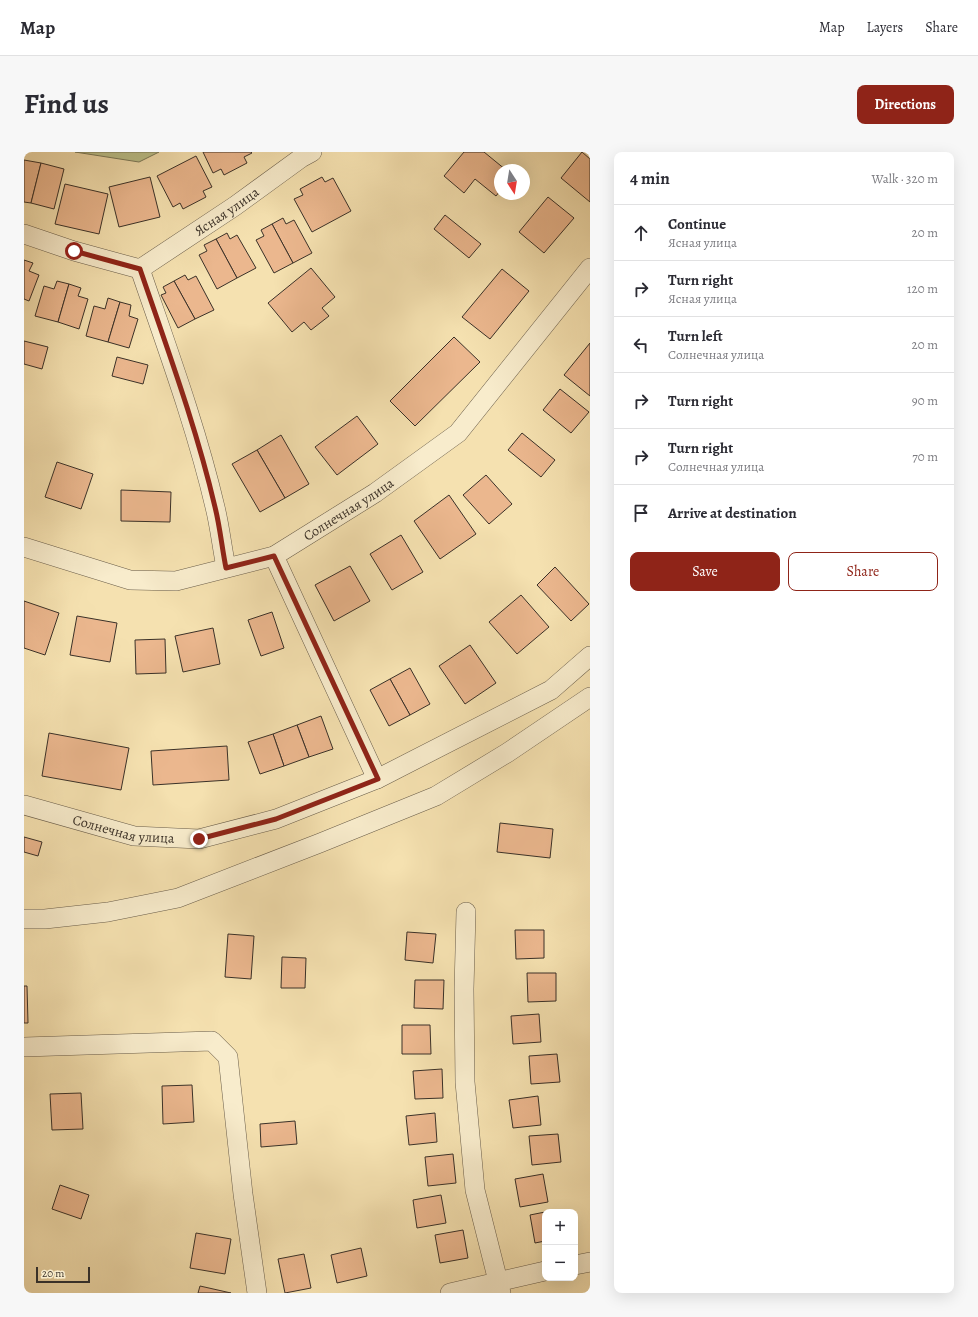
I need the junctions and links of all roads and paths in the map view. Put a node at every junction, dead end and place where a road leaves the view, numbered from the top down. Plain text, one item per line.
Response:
1 (312, 152) edge
2 (24, 234) edge
3 (590, 268) edge
4 (140, 269) junction
5 (24, 547) edge
6 (274, 556) junction
7 (226, 568) junction
8 (590, 656) edge
9 (590, 697) edge
10 (378, 779) junction
11 (24, 805) edge
12 (466, 912) dead end
13 (24, 919) edge
14 (24, 1047) edge
15 (590, 1262) edge
16 (578, 1264) edge
17 (542, 1272) edge
18 (499, 1287) edge
19 (257, 1293) edge
20 (450, 1293) edge

1 - 4 street, Ясная улица
2 - 4 street
3 - 6 street, Солнечная улица
4 - 7 street
5 - 7 street, Солнечная улица
6 - 7 street, Солнечная улица
6 - 10 street
8 - 10 street, Солнечная улица
9 - 13 street
10 - 11 street, Солнечная улица
12 - 18 street
14 - 19 street
15 - 16 street
17 - 18 street
18 - 20 street

